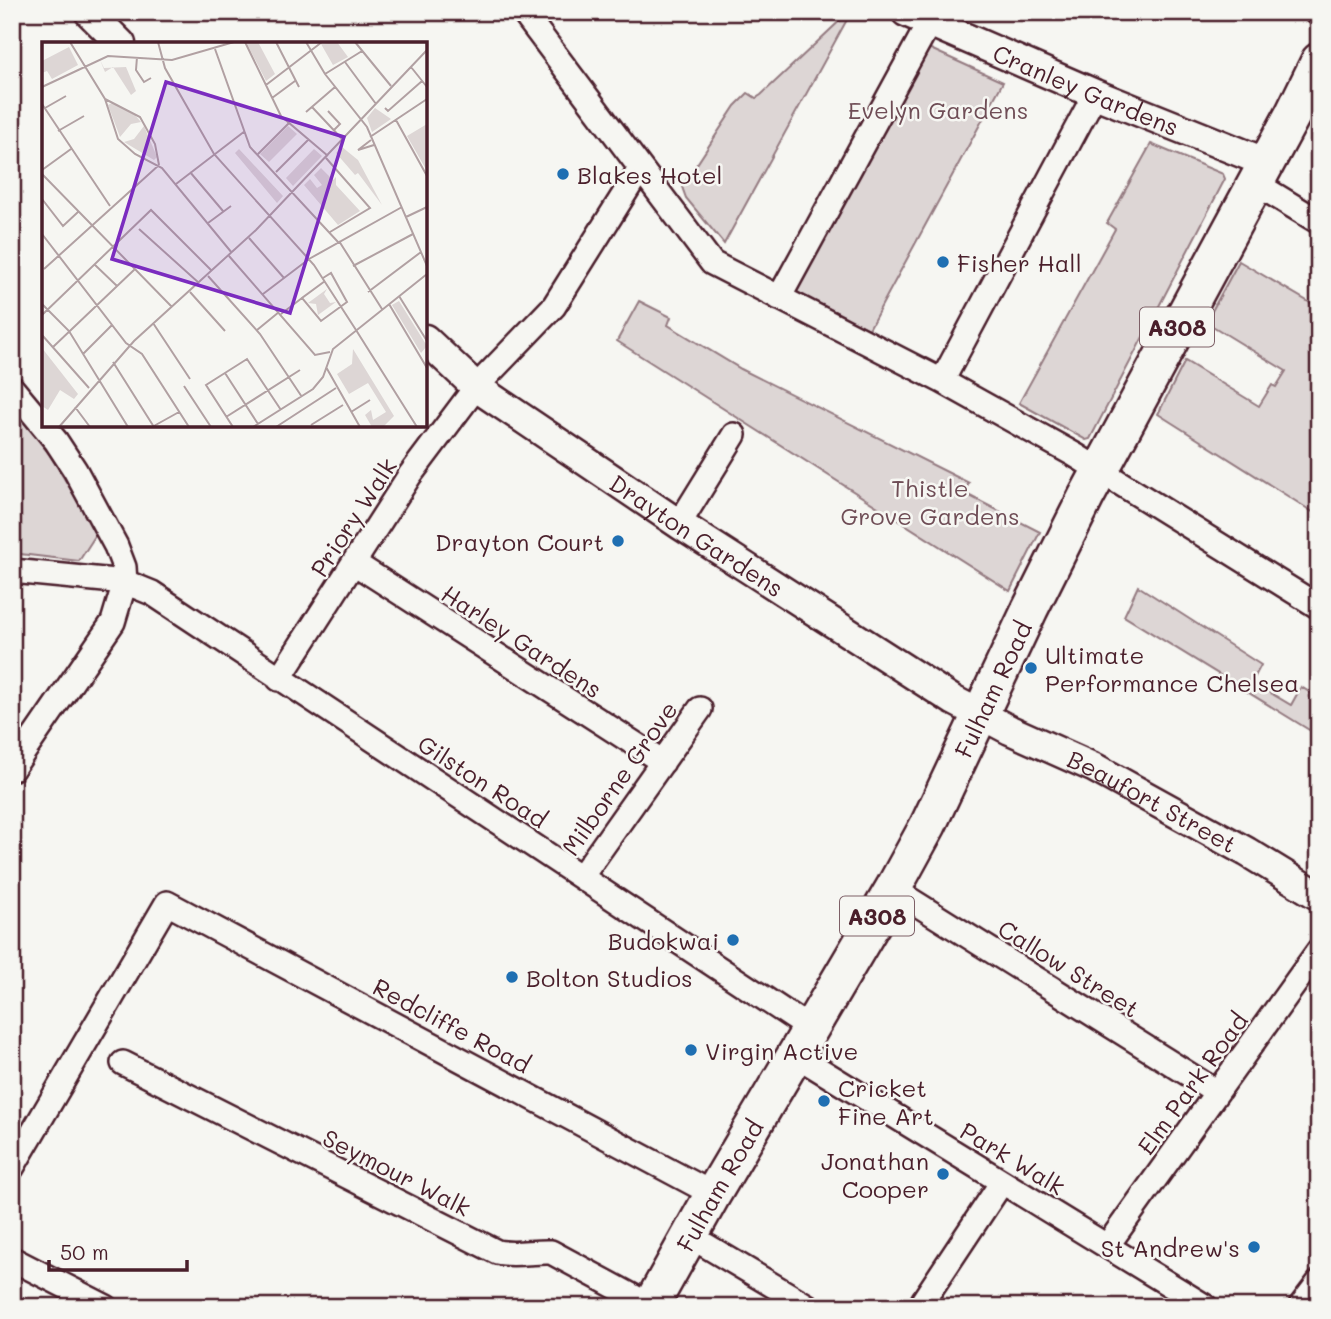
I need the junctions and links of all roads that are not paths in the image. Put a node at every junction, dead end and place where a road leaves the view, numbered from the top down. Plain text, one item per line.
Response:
1 (89, 12) edge
2 (523, 12) edge
3 (918, 17) edge
4 (119, 42) edge
5 (1319, 61) edge
6 (1095, 94) junction
7 (640, 169) junction
8 (1261, 173) junction
9 (1319, 222) edge
10 (779, 298) junction
11 (427, 341) edge
12 (942, 381) junction
13 (476, 387) junction
14 (12, 388) edge
15 (42, 424) edge
16 (44, 427) edge
17 (734, 435) dead end
18 (1100, 471) junction
19 (679, 524) junction
20 (354, 564) junction
21 (12, 571) edge
22 (125, 582) junction
23 (1319, 607) edge
24 (279, 679) junction
25 (699, 709) dead end
26 (981, 716) junction
27 (663, 762) junction
28 (12, 769) edge
29 (581, 877) junction
30 (893, 890) junction
31 (1319, 896) edge
32 (1319, 950) edge
33 (801, 1041) junction
34 (122, 1063) dead end
35 (1217, 1092) junction
36 (12, 1168) edge
37 (1002, 1182) junction
38 (713, 1194) junction
39 (690, 1236) junction
40 (1107, 1245) junction
41 (12, 1259) edge
42 (1319, 1282) edge
43 (923, 1301) dead end
44 (650, 1306) edge
45 (106, 1307) edge
46 (809, 1307) edge
47 (1206, 1307) edge
48 (1300, 1307) edge

1 - 4 street
2 - 7 street
3 - 6 street, Cranley Gardens
3 - 10 street
5 - 8 main road, Fulham Road / A308
6 - 8 street, Cranley Gardens
6 - 12 street
7 - 10 street
7 - 13 street, Priory Walk
8 - 9 street
8 - 18 main road, Fulham Road / A308
10 - 12 street
11 - 13 street, Drayton Gardens
12 - 18 street
13 - 19 street, Drayton Gardens
13 - 20 street, Priory Walk
14 - 15 street
16 - 22 street
17 - 19 street
18 - 23 street
18 - 26 main road, Fulham Road / A308
19 - 26 street, Drayton Gardens
20 - 24 street, Priory Walk
20 - 27 street, Harley Gardens
21 - 22 street, Gilston Road
22 - 24 street, Gilston Road
22 - 28 street
24 - 29 street, Gilston Road
25 - 27 street, Milborne Grove
26 - 30 main road, Fulham Road / A308
26 - 31 street, Beaufort Street
27 - 29 street, Milborne Grove
29 - 33 street, Gilston Road
30 - 33 main road, Fulham Road / A308
30 - 35 street, Callow Street
32 - 35 street, Elm Park Road
33 - 37 street, Park Walk
33 - 38 main road, Fulham Road / A308
34 - 44 street, Seymour Walk
35 - 40 street, Elm Park Road
36 - 38 street, Redcliffe Road
37 - 40 street, Park Walk
37 - 43 street
38 - 39 main road, Fulham Road / A308
39 - 44 main road, Fulham Road / A308
39 - 46 street
40 - 47 street, Park Walk
41 - 45 street
42 - 48 street

